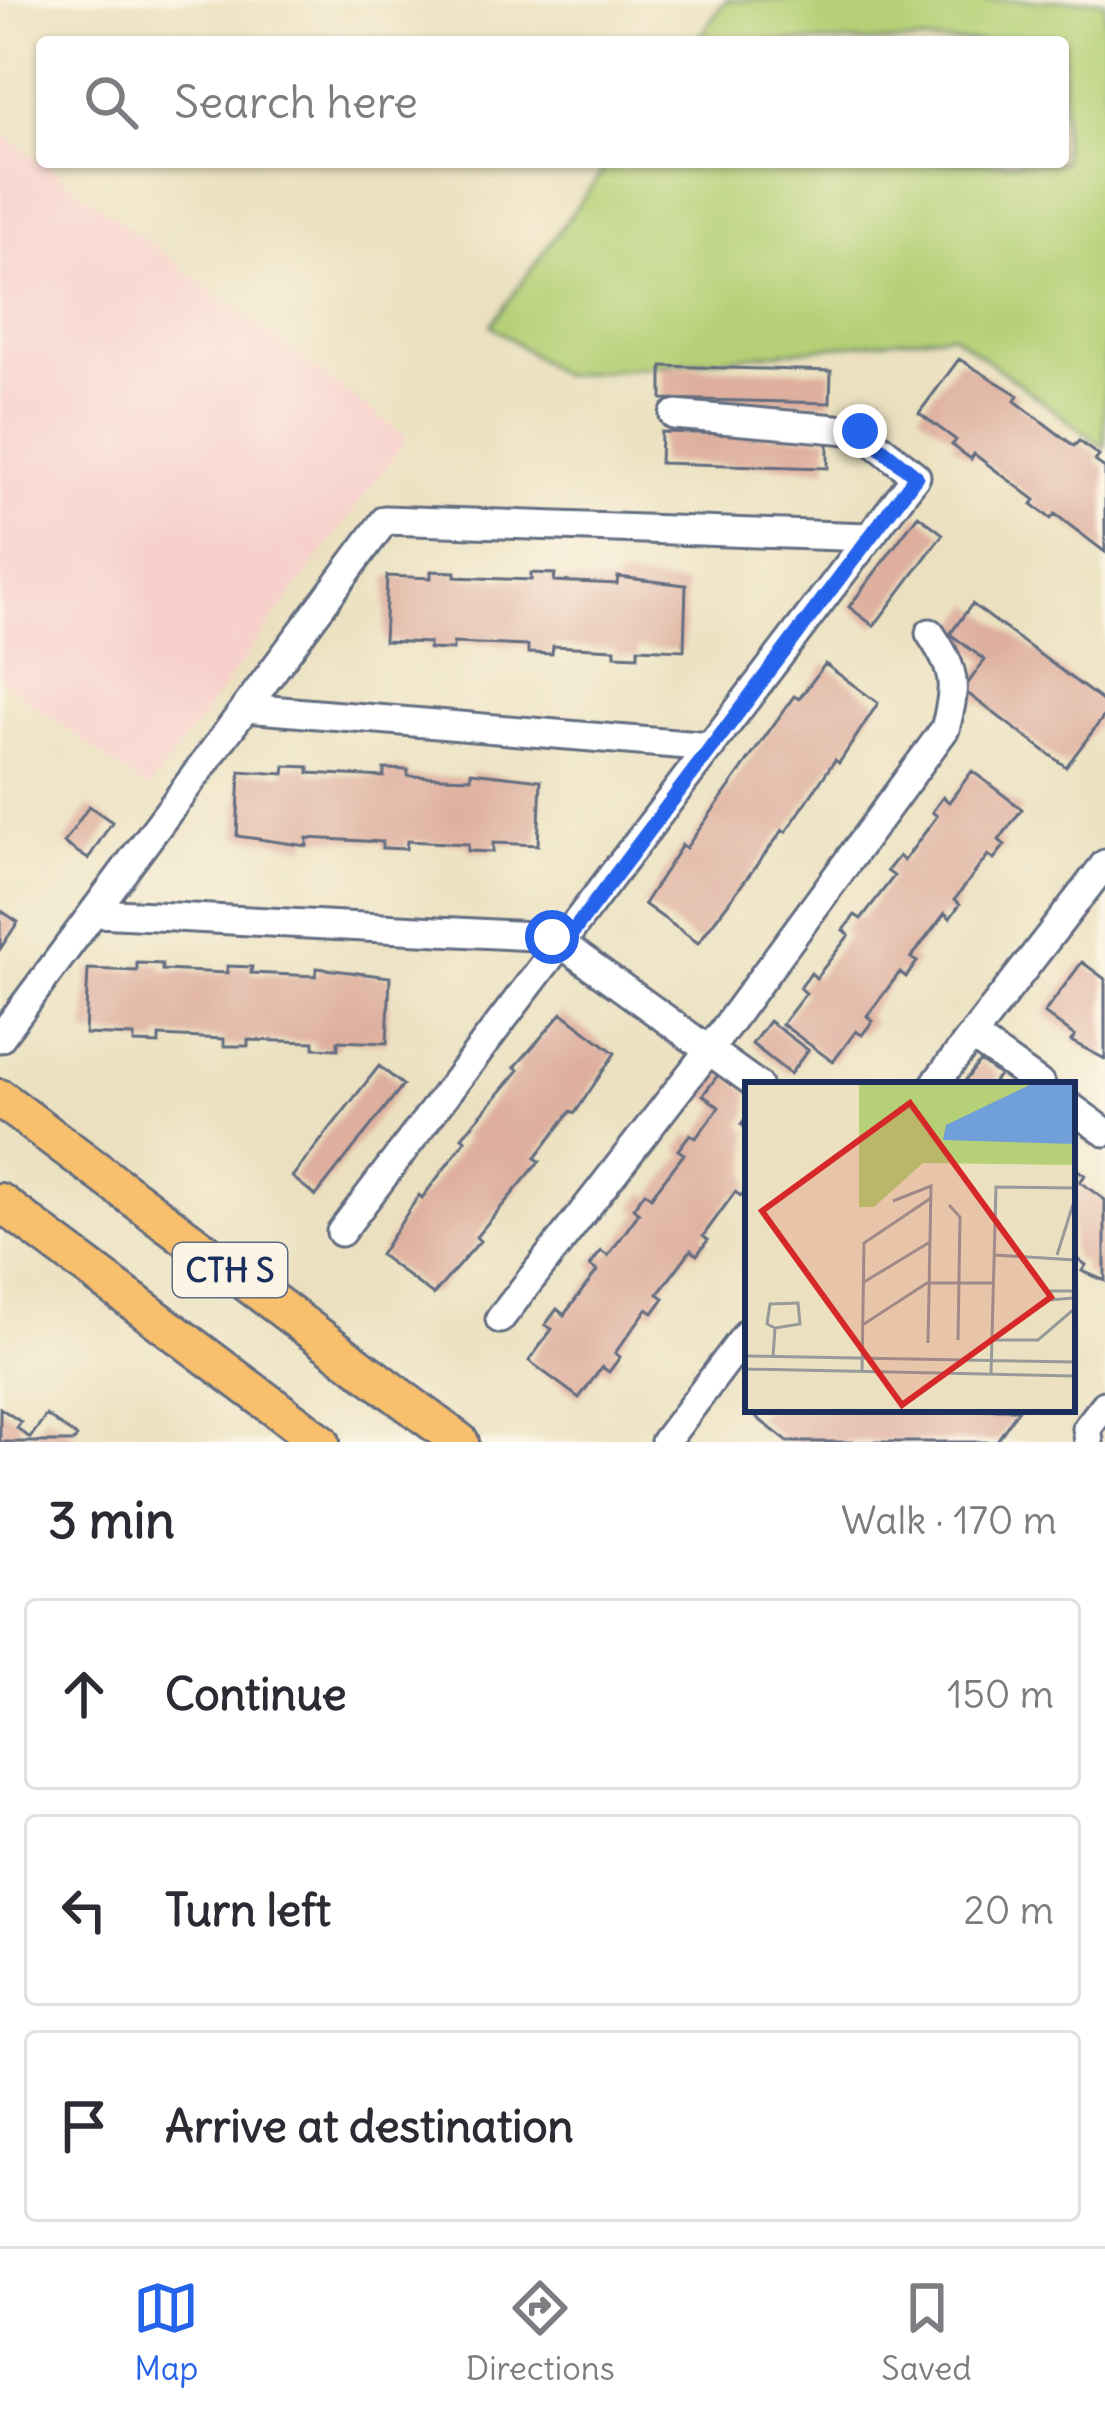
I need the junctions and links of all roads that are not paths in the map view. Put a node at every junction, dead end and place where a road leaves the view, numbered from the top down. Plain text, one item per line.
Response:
1 (674, 415) dead end
2 (868, 537) junction
3 (930, 633) dead end
4 (246, 708) junction
5 (711, 747) junction
6 (1105, 864) edge
7 (97, 913) junction
8 (563, 945) junction
9 (972, 1036) junction
10 (0, 1038) edge
11 (709, 1050) junction
12 (753, 1082) edge
13 (936, 1082) edge
14 (1037, 1082) edge
15 (0, 1098) edge
16 (1075, 1110) edge
17 (1105, 1132) edge
18 (0, 1202) edge
19 (341, 1232) dead end
20 (500, 1319) dead end
21 (745, 1335) edge
22 (1105, 1405) edge
23 (320, 1442) edge
24 (460, 1442) edge
25 (666, 1442) edge
26 (1089, 1442) edge

1 - 2 lane
2 - 4 lane
2 - 5 lane
3 - 11 lane
4 - 5 lane
4 - 7 lane
5 - 8 lane
6 - 9 lane
7 - 8 lane
7 - 10 lane
8 - 11 lane
8 - 19 lane
9 - 13 lane
9 - 14 lane
11 - 12 lane
11 - 20 lane
15 - 24 main road, CTH S
16 - 17 lane
18 - 23 main road, CTH S
21 - 25 lane
22 - 26 lane

